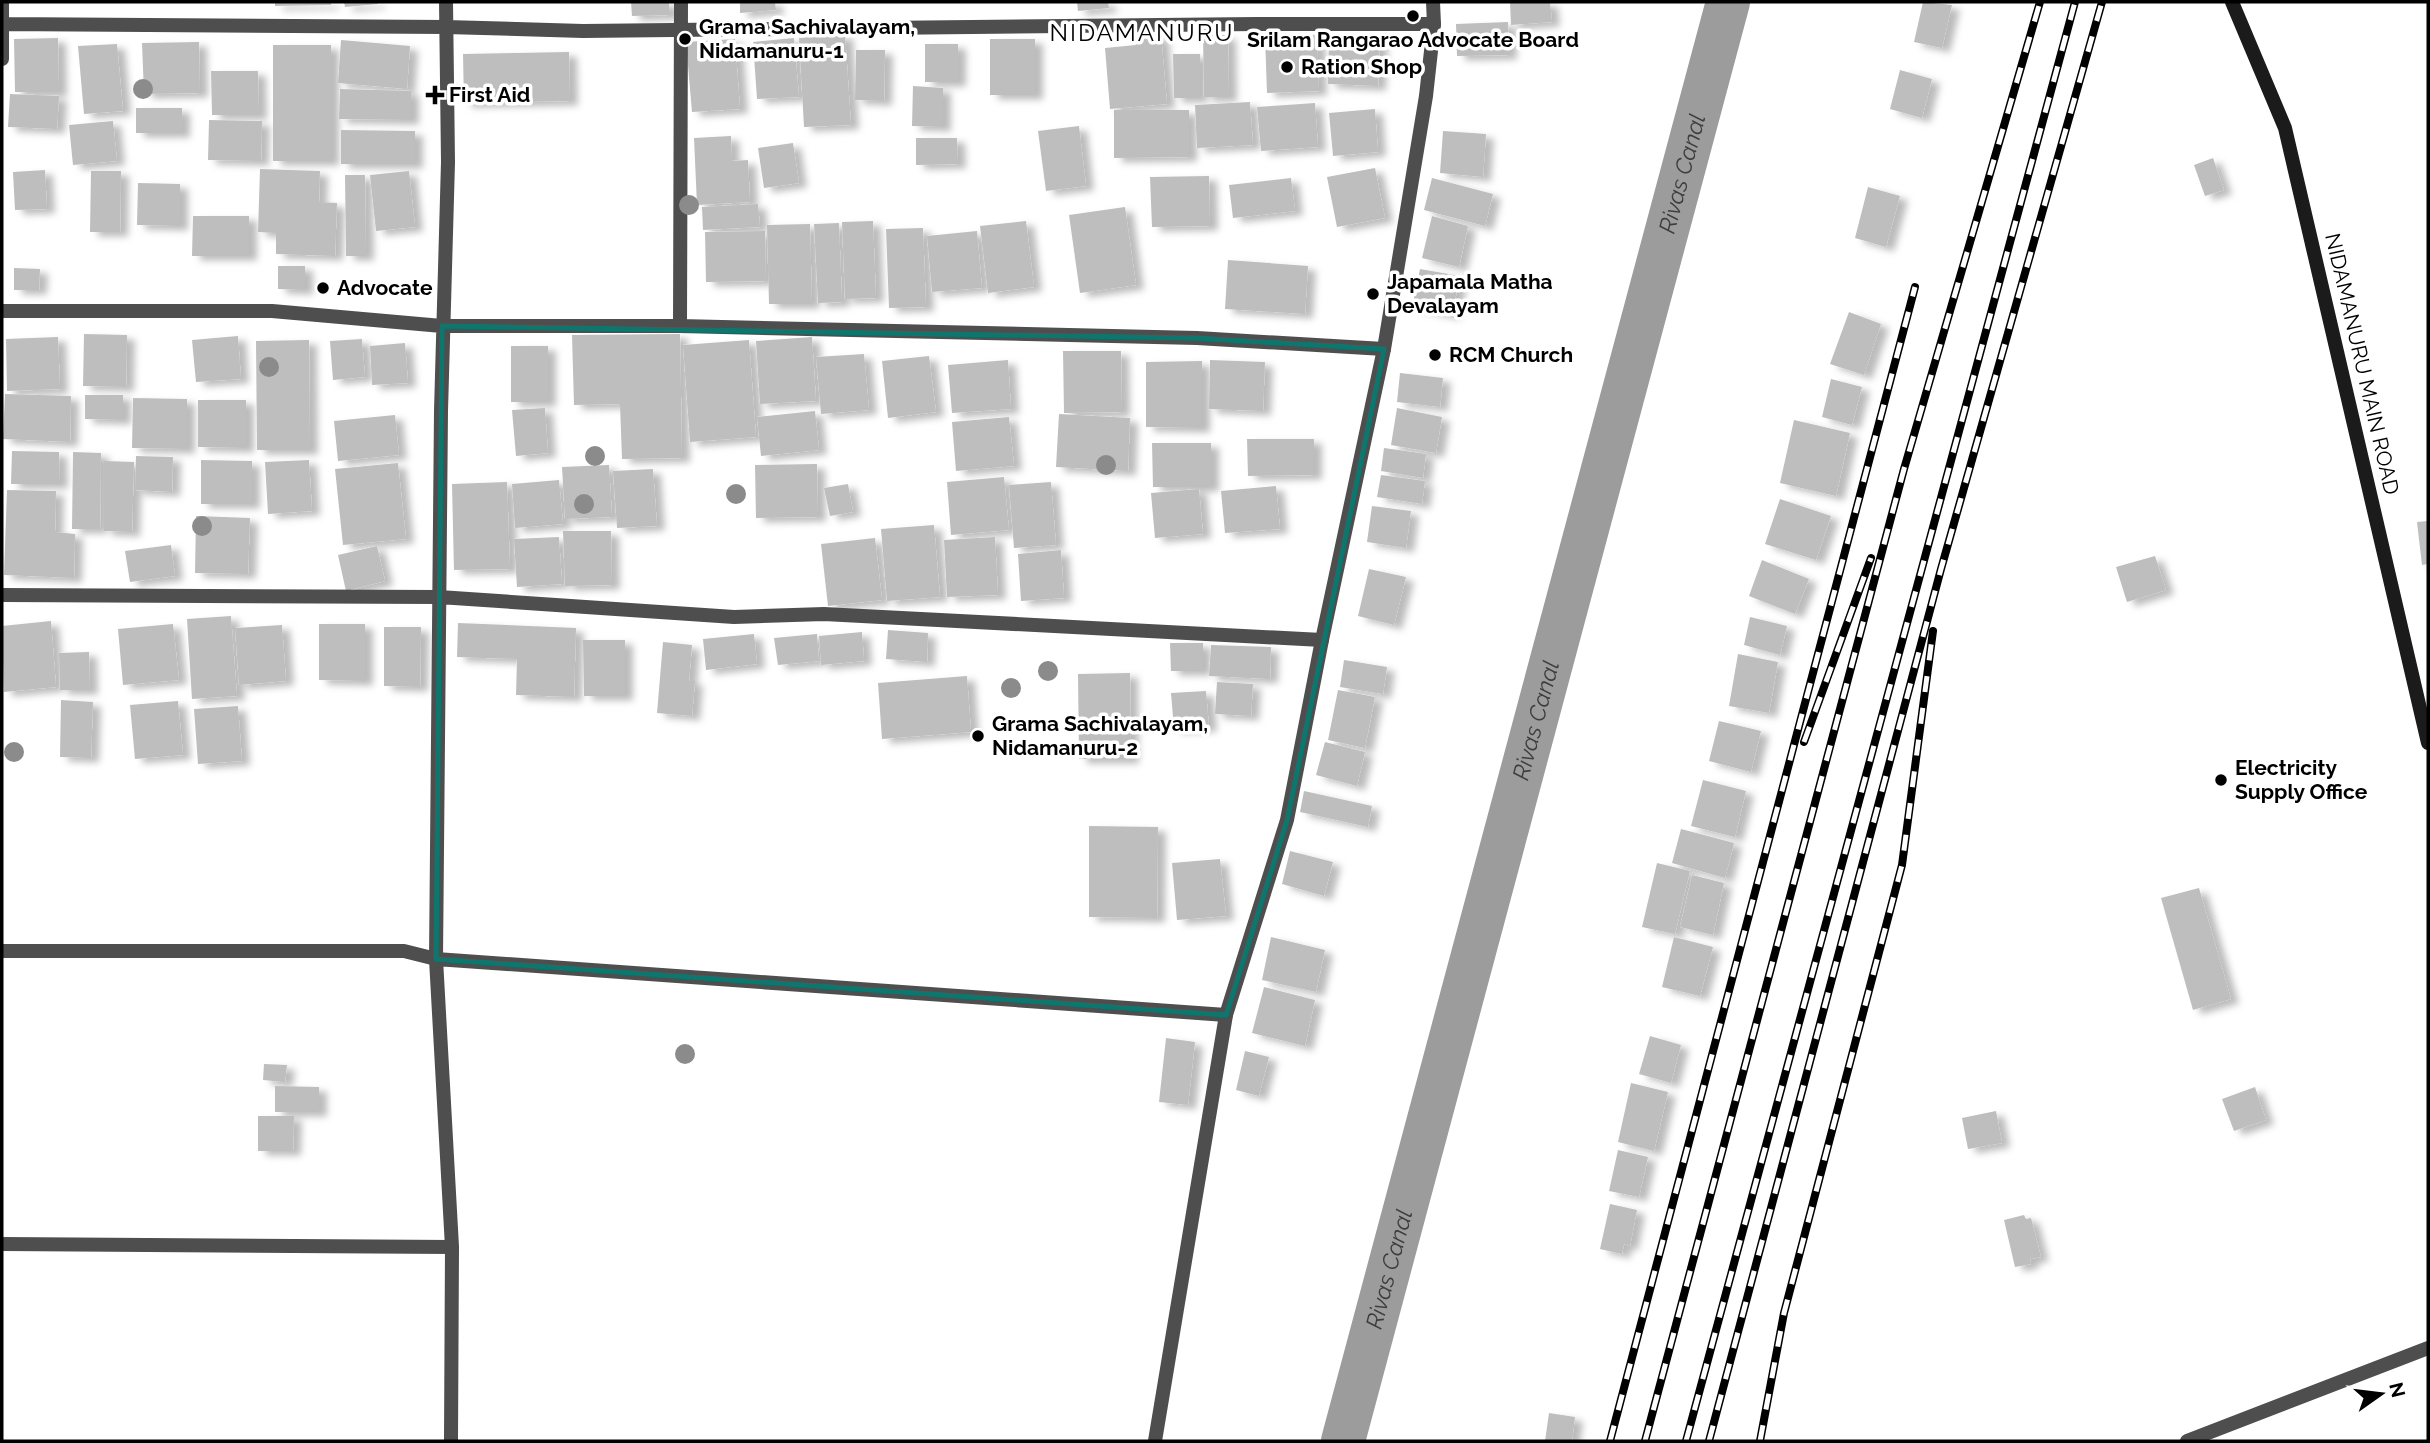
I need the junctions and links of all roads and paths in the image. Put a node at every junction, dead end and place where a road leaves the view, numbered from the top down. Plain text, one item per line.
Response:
1 (2, 2) edge
2 (446, 2) edge
3 (681, 2) edge
4 (1433, 2) edge
5 (2232, 2) edge
6 (2, 24) edge
7 (1434, 24) junction
8 (446, 27) junction
9 (682, 30) junction
10 (2, 59) edge
11 (2, 311) edge
12 (442, 326) junction
13 (680, 326) junction
14 (1384, 349) junction
15 (2, 595) edge
16 (439, 597) junction
17 (1322, 640) junction
18 (2428, 743) edge
19 (2, 951) edge
20 (436, 959) junction
21 (1226, 1015) junction
22 (2, 1244) edge
23 (452, 1247) junction
24 (2428, 1348) edge
25 (451, 1441) edge
26 (1155, 1441) edge
27 (2187, 1441) edge

1 - 6 street
2 - 8 street
3 - 9 street
4 - 7 street
5 - 18 main road, NIDAMANURU MAIN ROAD
6 - 8 street
6 - 10 street
7 - 9 street
7 - 14 street
8 - 9 street
8 - 12 street
9 - 13 street
11 - 12 street
12 - 13 street
12 - 16 street
13 - 14 street
14 - 17 street
15 - 16 street
16 - 17 street
16 - 20 street
17 - 21 street
19 - 20 street
20 - 21 street
20 - 23 street
21 - 26 street
22 - 23 street
23 - 25 street
24 - 27 street

